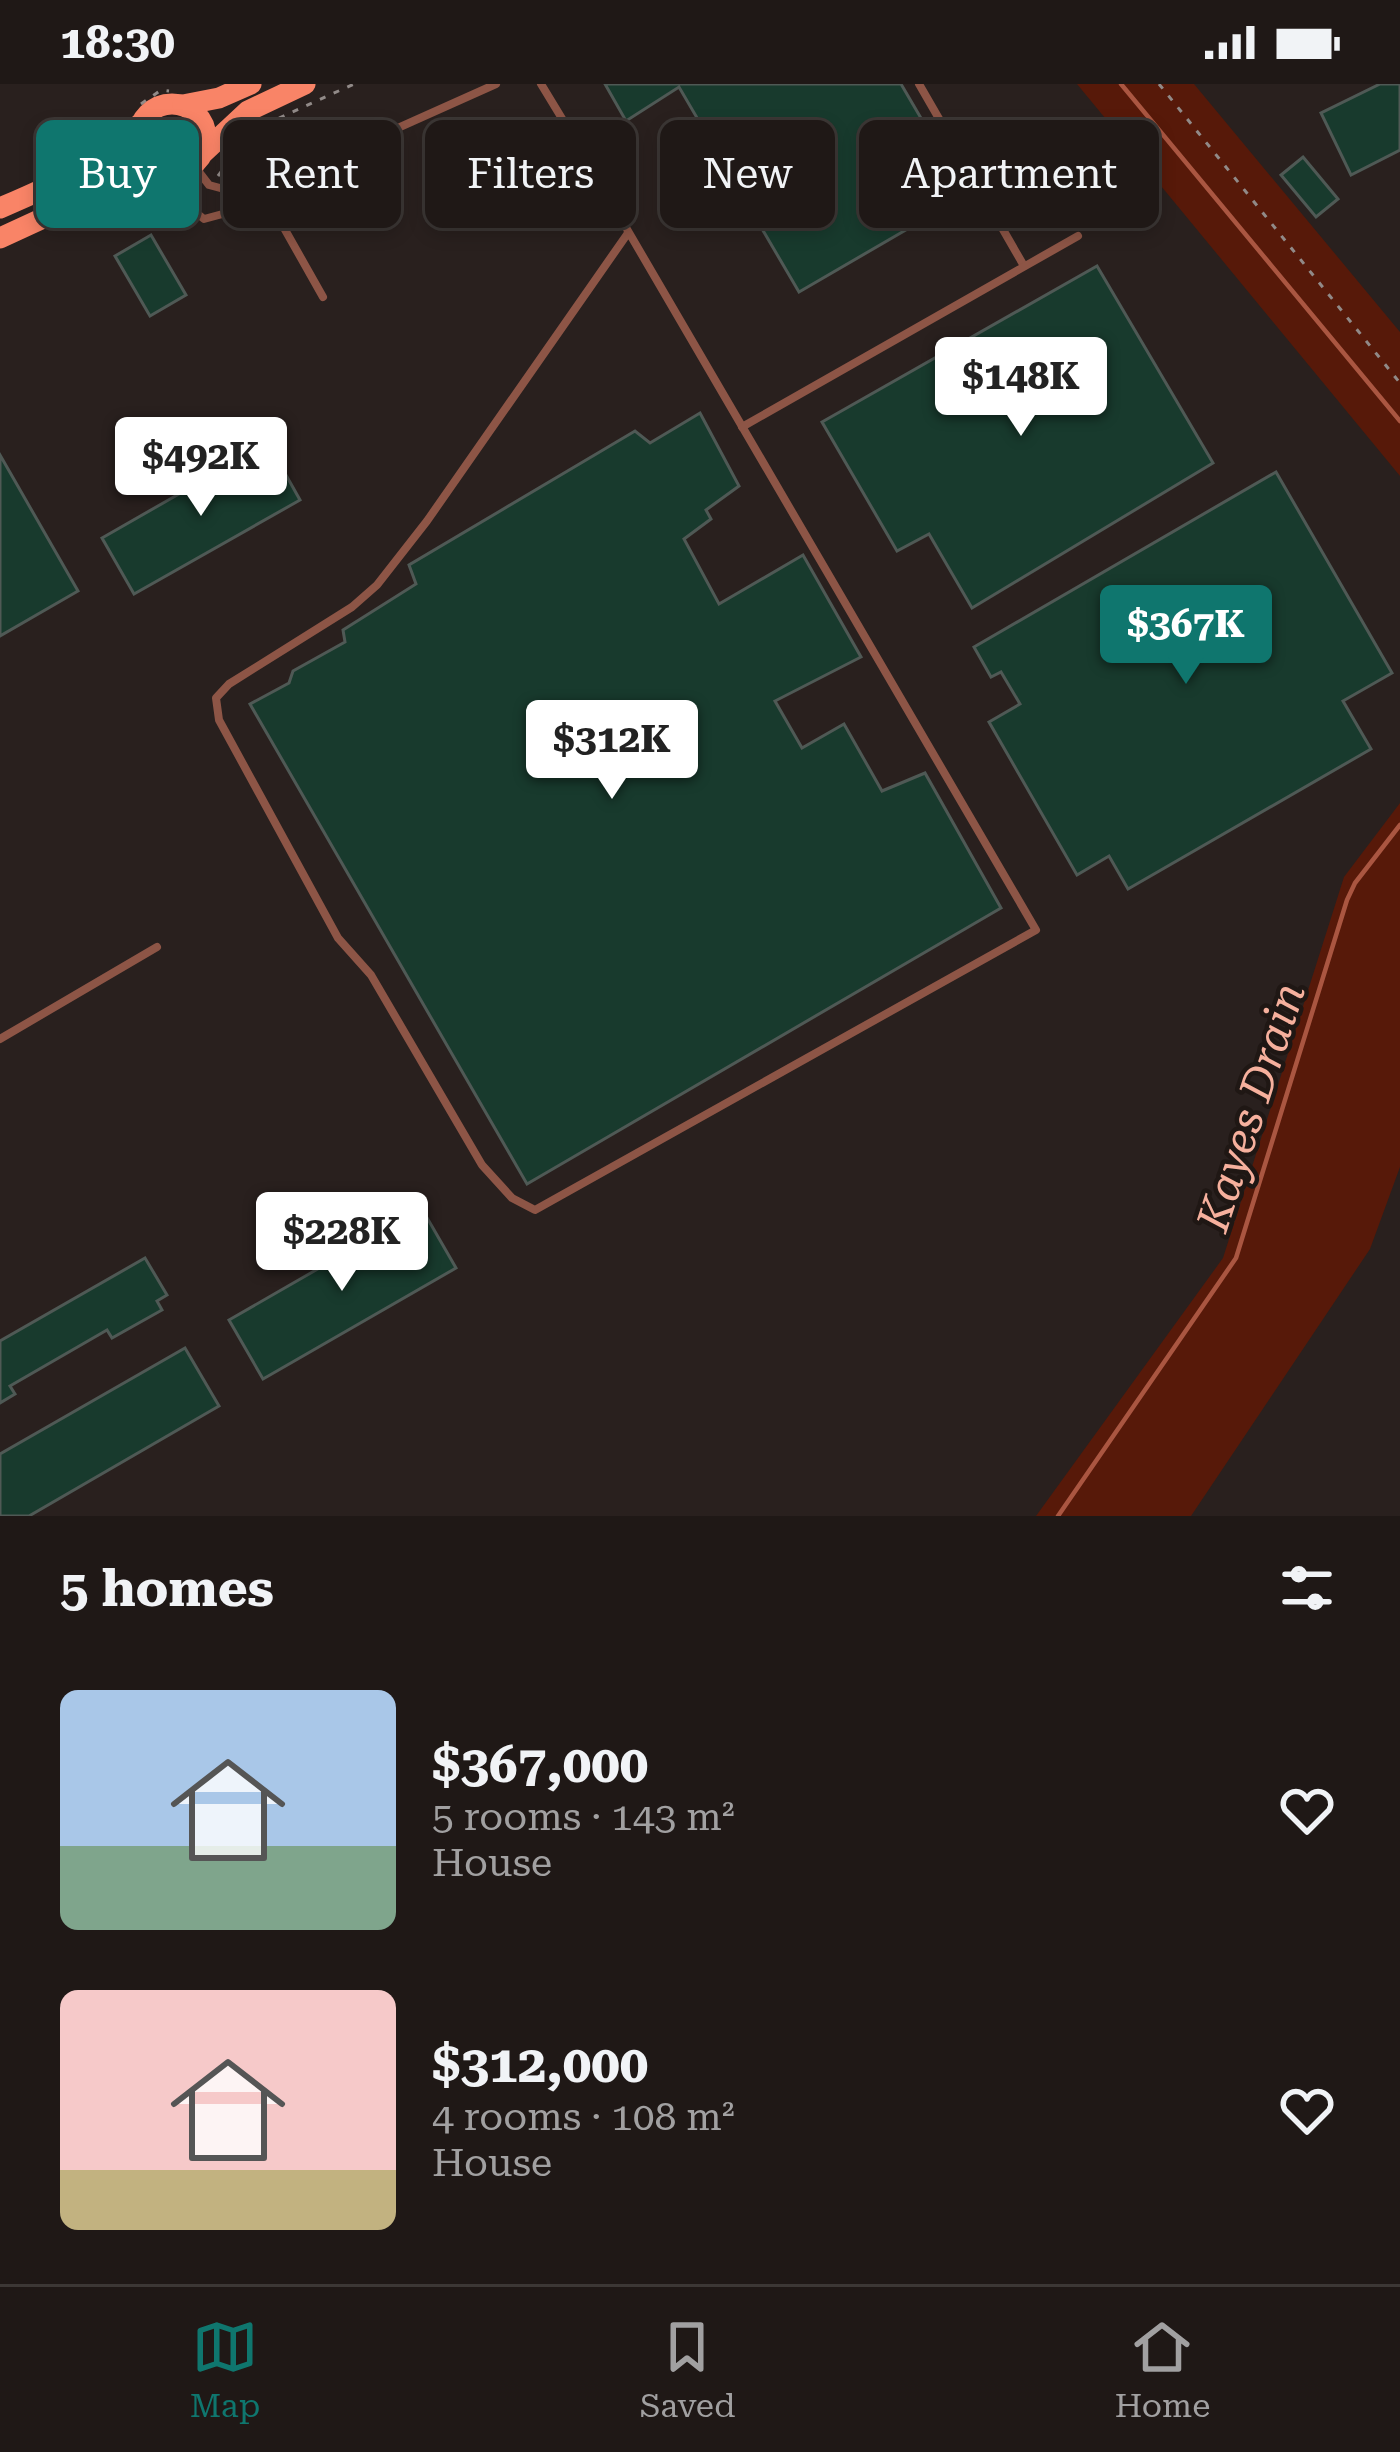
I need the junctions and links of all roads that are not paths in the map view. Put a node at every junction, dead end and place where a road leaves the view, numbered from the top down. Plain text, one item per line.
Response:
1 (251, 84) edge
2 (305, 84) edge
3 (496, 84) edge
4 (541, 84) edge
5 (919, 84) edge
6 (183, 105) junction
7 (143, 120) edge
8 (401, 127) edge
9 (203, 155) junction
10 (199, 158) edge
11 (223, 189) edge
12 (36, 193) edge
13 (0, 208) edge
14 (36, 222) edge
15 (284, 228) edge
16 (628, 233) junction
17 (1078, 236) dead end
18 (0, 238) edge
19 (1024, 266) junction
20 (323, 297) dead end
21 (742, 427) junction
22 (157, 946) dead end
23 (0, 1039) edge

1 - 6 main road
2 - 9 main road
3 - 8 lane
4 - 16 lane
5 - 19 lane
6 - 7 main road
6 - 9 main road
9 - 10 main road
9 - 11 lane
12 - 13 main road
14 - 18 main road
15 - 20 lane
16 - 21 lane
16 - 21 lane
17 - 19 lane
19 - 21 lane
22 - 23 lane

